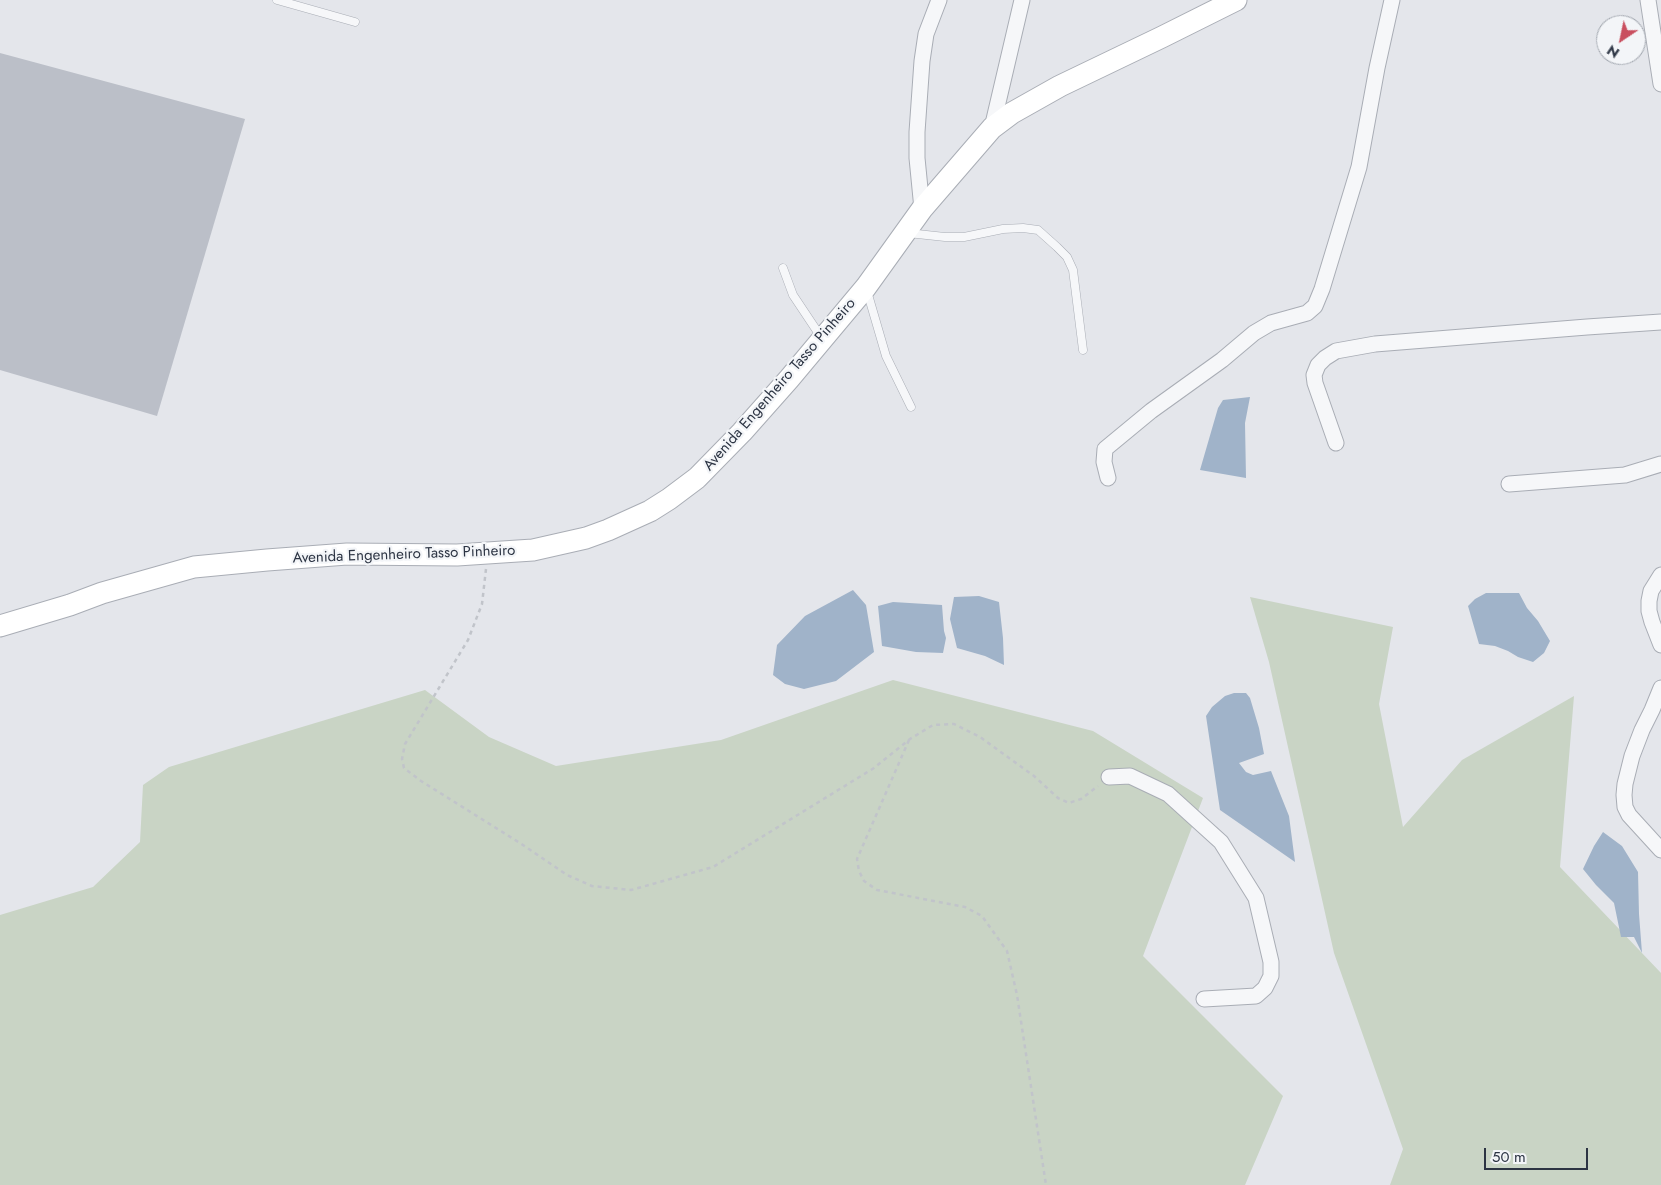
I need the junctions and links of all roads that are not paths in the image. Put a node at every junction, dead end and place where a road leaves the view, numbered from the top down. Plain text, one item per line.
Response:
1 (277, 0) edge
2 (939, 0) edge
3 (1022, 0) edge
4 (1236, 0) edge
5 (1392, 0) edge
6 (1648, 0) edge
7 (354, 22) dead end
8 (1661, 84) edge
9 (992, 128) junction
10 (922, 209) junction
11 (905, 233) junction
12 (783, 268) dead end
13 (866, 287) junction
14 (1661, 322) edge
15 (823, 339) junction
16 (1083, 350) dead end
17 (911, 406) dead end
18 (1336, 443) dead end
19 (1661, 464) edge
20 (1108, 478) dead end
21 (1509, 484) dead end
22 (1661, 574) edge
23 (0, 626) edge
24 (1661, 645) edge
25 (1661, 688) edge
26 (1109, 777) road end
27 (1661, 850) edge
28 (1204, 999) dead end

1 - 7 lane
2 - 10 street
3 - 9 street
4 - 9 main road, Avenida Engenheiro Tasso Pinheiro
5 - 20 street
6 - 8 street
9 - 10 main road, Avenida Engenheiro Tasso Pinheiro
10 - 11 main road, Avenida Engenheiro Tasso Pinheiro
11 - 13 main road, Avenida Engenheiro Tasso Pinheiro
11 - 16 lane
12 - 15 lane
13 - 15 main road, Avenida Engenheiro Tasso Pinheiro
13 - 17 lane
14 - 18 street
15 - 23 main road, Avenida Engenheiro Tasso Pinheiro
19 - 21 street
22 - 24 street
25 - 27 street
26 - 28 street

